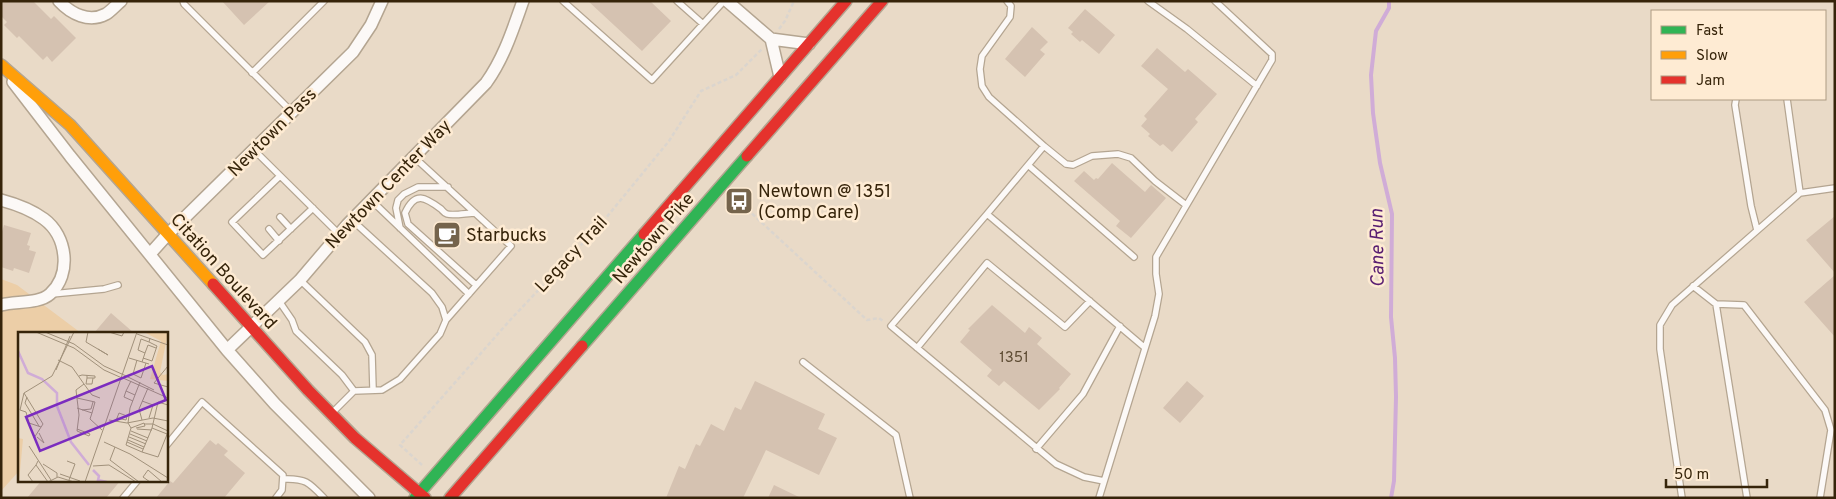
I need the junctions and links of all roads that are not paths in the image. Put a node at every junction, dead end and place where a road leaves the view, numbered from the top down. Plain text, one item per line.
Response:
1 (59, 1) edge
2 (121, 1) edge
3 (183, 1) edge
4 (324, 1) edge
5 (382, 1) edge
6 (523, 1) edge
7 (563, 1) edge
8 (677, 1) edge
9 (725, 1) edge
10 (846, 1) edge
11 (882, 1) edge
12 (1006, 1) edge
13 (1148, 1) edge
14 (1215, 1) edge
15 (703, 24) junction
16 (771, 40) junction
17 (809, 44) junction
18 (1, 66) edge
19 (252, 73) junction
20 (780, 77) junction
21 (1257, 86) junction
22 (1736, 100) edge
23 (1787, 100) edge
24 (292, 112) junction
25 (1044, 146) junction
26 (254, 150) junction
27 (414, 156) junction
28 (1028, 165) junction
29 (280, 176) junction
30 (448, 187) junction
31 (1835, 188) edge
32 (1800, 193) junction
33 (1, 200) edge
34 (371, 200) junction
35 (1186, 205) junction
36 (249, 206) junction
37 (313, 208) junction
38 (254, 212) dead end
39 (474, 213) junction
40 (987, 214) junction
41 (280, 217) dead end
42 (352, 220) junction
43 (400, 228) junction
44 (269, 229) dead end
45 (291, 229) junction
46 (1757, 230) junction
47 (339, 234) junction
48 (167, 235) junction
49 (279, 241) junction
50 (150, 254) junction
51 (1134, 257) dead end
52 (300, 280) junction
53 (476, 285) junction
54 (118, 286) dead end
55 (1694, 286) junction
56 (50, 294) junction
57 (469, 294) junction
58 (279, 301) junction
59 (1090, 301) junction
60 (1716, 304) junction
61 (1, 305) edge
62 (446, 320) junction
63 (1120, 326) junction
64 (251, 327) junction
65 (1144, 347) junction
66 (917, 348) junction
67 (227, 350) junction
68 (803, 362) dead end
69 (372, 389) junction
70 (354, 390) junction
71 (331, 413) junction
72 (168, 444) edge
73 (1036, 448) junction
74 (283, 479) junction
75 (1104, 481) junction
76 (136, 482) edge
77 (420, 496) edge
78 (123, 498) edge
79 (276, 498) edge
80 (324, 498) edge
81 (369, 498) edge
82 (450, 498) edge
83 (910, 498) edge
84 (1099, 498) edge
85 (1682, 498) edge
86 (1747, 498) edge
87 (1820, 498) edge

1 - 2 street
3 - 19 lane
4 - 19 lane
5 - 24 street, Newtown Pass
6 - 27 street, Newtown Center Way
7 - 15 lane
8 - 15 lane
9 - 15 lane
9 - 16 street
10 - 17 main road, Newtown Pike
11 - 82 main road, Newtown Pike
12 - 25 lane
13 - 21 lane
14 - 21 lane
16 - 17 street
16 - 20 street
17 - 20 main road, Newtown Pike
18 - 48 main road, Citation Boulevard
18 - 50 street, Citation Boulevard
19 - 24 lane
20 - 77 main road, Newtown Pike
21 - 35 lane
22 - 46 lane
23 - 32 lane
24 - 26 street, Newtown Pass
25 - 28 lane
25 - 35 lane
26 - 29 lane
26 - 48 street, Newtown Pass
27 - 30 lane
27 - 34 street, Newtown Center Way
28 - 40 lane
28 - 51 lane
29 - 36 lane
29 - 37 lane
30 - 39 lane
30 - 43 lane
31 - 32 lane
32 - 46 lane
33 - 56 street
34 - 42 street, Newtown Center Way
34 - 43 lane
35 - 65 lane
36 - 38 lane
36 - 49 lane
37 - 45 lane
37 - 47 lane
39 - 53 lane
39 - 53 lane
40 - 59 lane
40 - 66 lane
41 - 45 lane
42 - 47 street, Newtown Center Way
42 - 62 lane
43 - 57 lane
44 - 49 lane
45 - 49 lane
46 - 55 lane
47 - 52 street, Newtown Center Way
48 - 50 street, Newtown Pass
48 - 64 main road, Citation Boulevard
50 - 67 street, Citation Boulevard
52 - 58 street, Newtown Center Way
52 - 69 lane
53 - 57 lane
54 - 56 lane
55 - 60 lane
55 - 85 lane
56 - 61 street
57 - 62 lane
58 - 64 street, Newtown Center Way
58 - 70 lane
59 - 63 lane
59 - 66 lane
60 - 86 lane
60 - 87 lane
62 - 69 lane
63 - 65 lane
63 - 73 lane
64 - 67 street, Newtown Center Way
64 - 71 main road, Citation Boulevard
65 - 75 lane
66 - 73 lane
67 - 81 street, Citation Boulevard
68 - 83 lane
69 - 70 lane
70 - 71 lane
71 - 77 main road, Citation Boulevard
72 - 74 lane
73 - 75 lane
74 - 79 lane
74 - 80 lane
75 - 84 lane
76 - 78 lane

